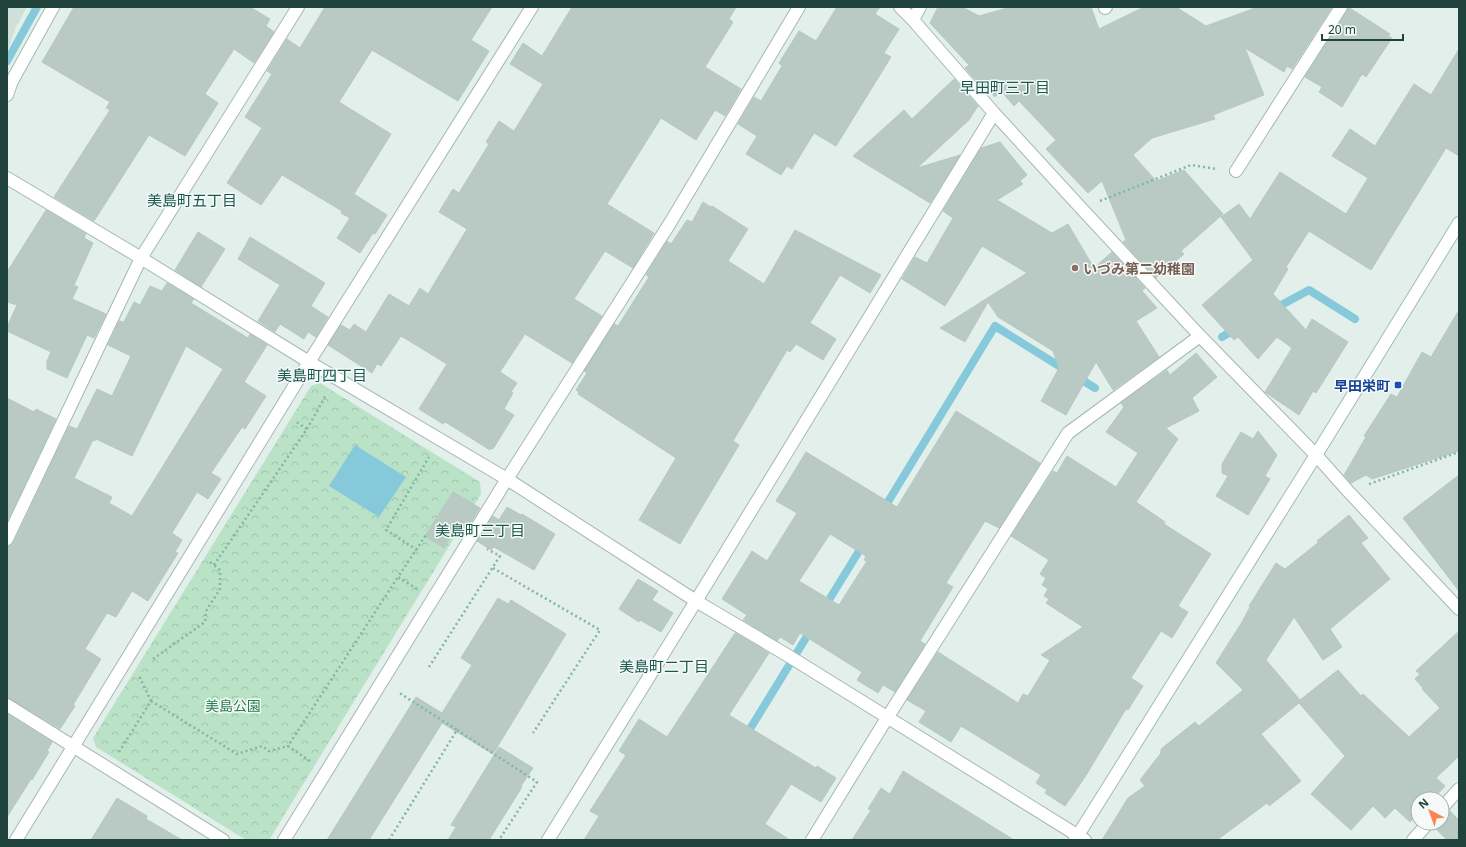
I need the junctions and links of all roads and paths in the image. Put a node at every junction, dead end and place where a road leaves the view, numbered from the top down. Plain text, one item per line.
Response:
1 (53, 7) edge
2 (298, 7) edge
3 (532, 7) edge
4 (799, 7) edge
5 (900, 7) edge
6 (920, 7) edge
7 (1341, 7) edge
8 (912, 20) junction
9 (7, 95) edge
10 (994, 113) junction
11 (1236, 172) joint
12 (7, 178) edge
13 (1081, 208) junction
14 (1459, 223) edge
15 (141, 258) junction
16 (1200, 336) junction
17 (309, 362) junction
18 (327, 394) dead end
19 (279, 412) junction
20 (307, 429) junction
21 (1459, 452) edge
22 (430, 455) dead end
23 (1316, 455) junction
24 (507, 479) junction
25 (1348, 492) junction
26 (426, 535) dead end
27 (7, 539) edge
28 (470, 539) junction
29 (416, 550) junction
30 (189, 559) junction
31 (214, 565) junction
32 (493, 568) junction
33 (398, 577) junction
34 (433, 598) junction
35 (696, 601) junction
36 (1459, 609) edge
37 (150, 662) dead end
38 (429, 666) dead end
39 (144, 673) dead end
40 (382, 681) junction
41 (150, 701) junction
42 (7, 705) edge
43 (887, 718) junction
44 (456, 730) junction
45 (533, 733) dead end
46 (288, 746) junction
47 (74, 747) junction
48 (108, 769) junction
49 (326, 771) junction
50 (1459, 789) edge
51 (1450, 799) edge
52 (1421, 831) edge
53 (1079, 838) edge
54 (16, 840) edge
55 (222, 840) edge
56 (284, 840) edge
57 (389, 840) edge
58 (499, 840) edge
59 (548, 840) edge
60 (812, 840) edge
61 (1413, 840) edge

1 - 9 street
2 - 15 street
3 - 17 street
4 - 24 street
5 - 8 street
6 - 8 street
7 - 11 street
8 - 10 street
10 - 13 street
10 - 35 street
11 - 13 path
12 - 15 street
13 - 16 street
14 - 23 street
15 - 17 street
15 - 27 street
16 - 23 street
16 - 43 street
17 - 19 street
17 - 24 street
18 - 20 path
19 - 20 path
19 - 30 street
20 - 31 path
21 - 25 path
22 - 29 path
23 - 25 street
23 - 53 street
24 - 28 street
24 - 35 street
25 - 36 street
26 - 29 path
28 - 32 path
28 - 34 street
29 - 33 path
30 - 31 path
30 - 47 street
31 - 37 path
32 - 38 path
32 - 45 path
33 - 34 path
33 - 46 path
34 - 40 street
35 - 43 street
35 - 59 street
39 - 41 path
40 - 44 path
40 - 49 street
41 - 46 path
41 - 48 path
42 - 47 street
43 - 53 street
43 - 60 street
44 - 57 path
44 - 58 path
46 - 49 path
47 - 48 street
47 - 54 street
48 - 55 street
49 - 56 street
50 - 51 street
52 - 61 street

